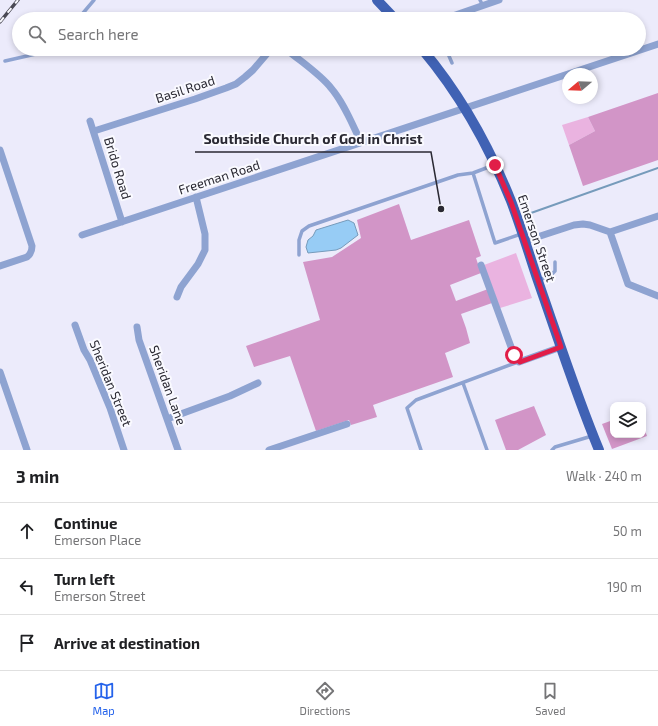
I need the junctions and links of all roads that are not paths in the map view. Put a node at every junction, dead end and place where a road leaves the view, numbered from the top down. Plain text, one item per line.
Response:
1 (94, 0) edge
2 (377, 0) edge
3 (499, 0) edge
4 (481, 3) edge
5 (84, 12) edge
6 (388, 12) edge
7 (460, 12) edge
8 (658, 44) edge
9 (646, 48) edge
10 (27, 56) edge
11 (265, 56) edge
12 (295, 56) edge
13 (428, 56) edge
14 (449, 56) edge
15 (622, 56) edge
16 (5, 61) dead end
17 (452, 63) dead end
18 (586, 68) edge
19 (562, 76) edge
20 (465, 108) junction
21 (90, 121) dead end
22 (94, 131) junction
23 (361, 142) junction
24 (0, 150) edge
25 (495, 165) junction
26 (473, 172) junction
27 (196, 197) junction
28 (658, 216) edge
29 (122, 222) junction
30 (610, 232) junction
31 (82, 235) dead end
32 (523, 237) junction
33 (299, 255) dead end
34 (555, 262) dead end
35 (481, 265) dead end
36 (0, 266) edge
37 (538, 280) junction
38 (658, 296) edge
39 (177, 297) dead end
40 (75, 325) dead end
41 (137, 327) dead end
42 (561, 347) junction
43 (520, 362) junction
44 (0, 372) edge
45 (258, 383) dead end
46 (463, 383) junction
47 (167, 419) junction
48 (347, 424) dead end
49 (593, 435) junction
50 (27, 450) edge
51 (124, 450) edge
52 (178, 450) edge
53 (268, 450) edge
54 (421, 450) edge
55 (487, 450) edge
56 (552, 450) edge
57 (599, 450) edge

1 - 5 lane
2 - 6 main road
3 - 4 street
4 - 7 street
8 - 9 street, Freeman Road
10 - 16 lane
11 - 22 street, Basil Road
12 - 23 street
13 - 20 main road, Emerson Street
14 - 17 lane
15 - 18 street, Freeman Road
19 - 20 street, Freeman Road
20 - 23 street, Freeman Road
20 - 25 main road, Emerson Street
21 - 22 street, Brido Road
22 - 29 street, Brido Road
23 - 27 street, Freeman Road
24 - 36 street
25 - 26 lane
25 - 32 main road, Emerson Street
26 - 32 lane
26 - 33 lane
27 - 29 street, Freeman Road
27 - 39 street
28 - 30 street
29 - 31 street, Freeman Road
30 - 32 street
30 - 38 street
32 - 37 main road, Emerson Street
34 - 37 lane
35 - 43 street
37 - 42 main road, Emerson Street
40 - 51 street, Sheridan Street
41 - 47 street, Sheridan Lane
42 - 43 street
42 - 49 main road, Emerson Street
43 - 46 lane
44 - 50 street
45 - 47 street
46 - 54 lane
46 - 55 lane
47 - 52 street, Sheridan Lane
48 - 53 street
49 - 56 lane
49 - 57 main road, Emerson Street

